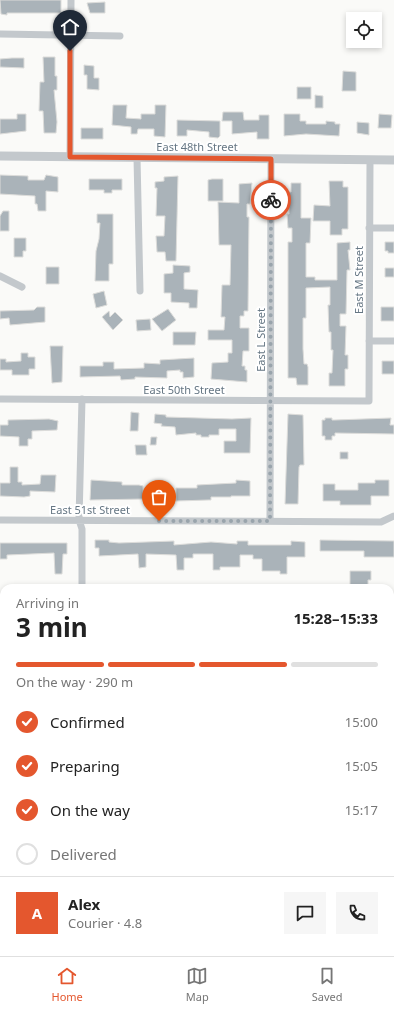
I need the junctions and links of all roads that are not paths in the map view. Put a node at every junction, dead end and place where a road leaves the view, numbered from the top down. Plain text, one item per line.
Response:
1 (71, 0) edge
2 (0, 34) edge
3 (70, 35) junction
4 (120, 36) dead end
5 (0, 156) edge
6 (70, 157) junction
7 (137, 158) junction
8 (271, 159) junction
9 (370, 160) junction
10 (394, 160) edge
11 (369, 228) junction
12 (394, 228) edge
13 (0, 276) edge
14 (22, 287) dead end
15 (140, 291) dead end
16 (369, 341) junction
17 (394, 341) edge
18 (0, 399) edge
19 (82, 399) junction
20 (271, 400) junction
21 (369, 401) joint
22 (394, 516) edge
23 (0, 520) edge
24 (79, 520) junction
25 (270, 521) junction
26 (82, 584) edge

1 - 3 street
2 - 3 street
3 - 4 street
3 - 6 street
5 - 6 street, East 48th Street
6 - 7 street, East 48th Street
7 - 8 street, East 48th Street
7 - 15 street
8 - 9 street, East 48th Street
8 - 20 street, East L Street
9 - 10 street, East 48th Street
9 - 11 street, East M Street
11 - 12 street
11 - 16 street, East M Street
13 - 14 street
16 - 17 street
16 - 21 street, East M Street
18 - 19 street, East 50th Street
19 - 20 street, East 50th Street
19 - 24 street
20 - 21 street, East 50th Street
20 - 25 street, East L Street
22 - 25 street, East 51st Street
23 - 24 street, East 51st Street
24 - 25 street, East 51st Street
24 - 26 street

